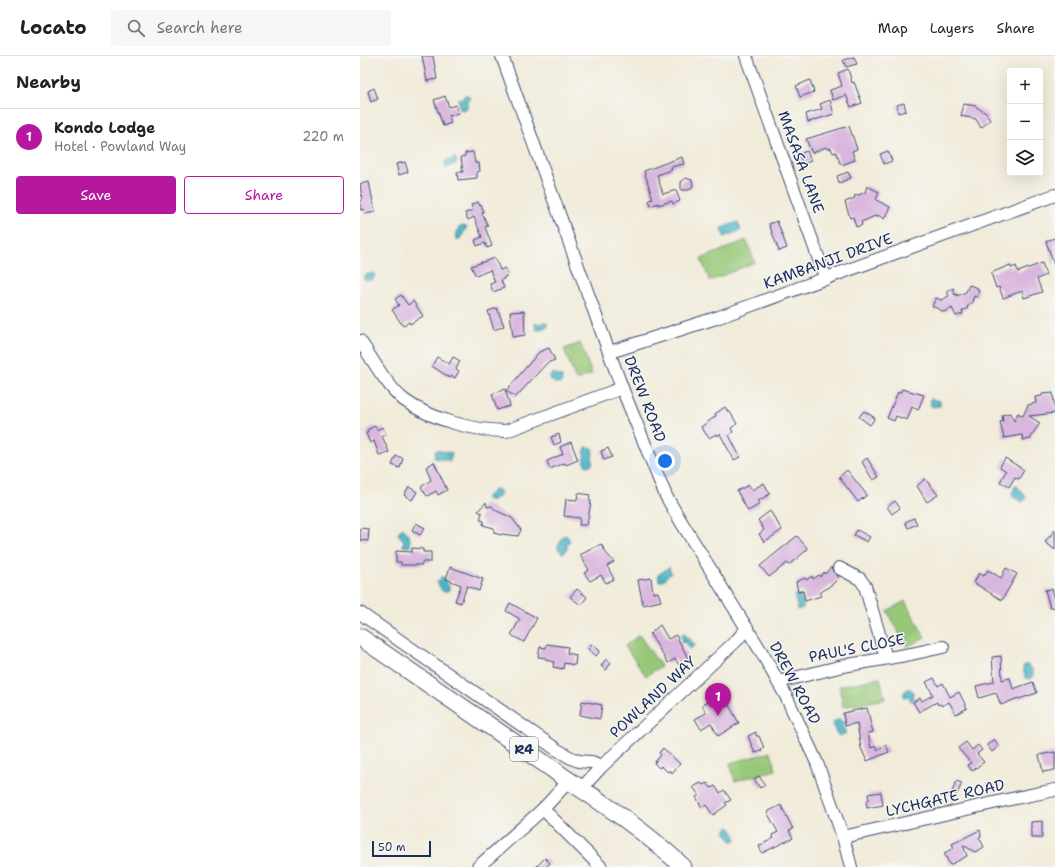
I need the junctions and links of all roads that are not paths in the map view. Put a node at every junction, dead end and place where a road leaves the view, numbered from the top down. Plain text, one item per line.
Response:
1 (502, 56) edge
2 (746, 56) edge
3 (1055, 195) edge
4 (826, 279) junction
5 (360, 341) edge
6 (610, 352) junction
7 (622, 388) junction
8 (839, 568) dead end
9 (360, 613) edge
10 (747, 628) junction
11 (360, 637) edge
12 (943, 647) dead end
13 (886, 658) junction
14 (778, 682) junction
15 (601, 767) junction
16 (575, 785) junction
17 (1055, 790) edge
18 (543, 809) junction
19 (843, 837) junction
20 (478, 867) edge
21 (601, 867) edge
22 (683, 867) edge
23 (852, 867) edge

1 - 6 street, DREW ROAD
2 - 4 street, MASASA LANE
3 - 4 street, KAMBANJI DRIVE
4 - 6 street, KAMBANJI DRIVE
5 - 7 street
6 - 7 street, DREW ROAD
7 - 10 street, DREW ROAD
8 - 13 street
9 - 15 street
10 - 14 street, DREW ROAD
10 - 15 street, POWLAND WAY
11 - 16 highway, R4
12 - 13 street, PAUL'S CLOSE
13 - 14 street, PAUL'S CLOSE
14 - 19 street, DREW ROAD
15 - 16 street, POWLAND WAY
16 - 18 street, POWLAND WAY
16 - 22 highway, R4
17 - 19 street, LYCHGATE ROAD
18 - 20 street, POWLAND WAY
18 - 21 street
19 - 23 street, DREW ROAD

